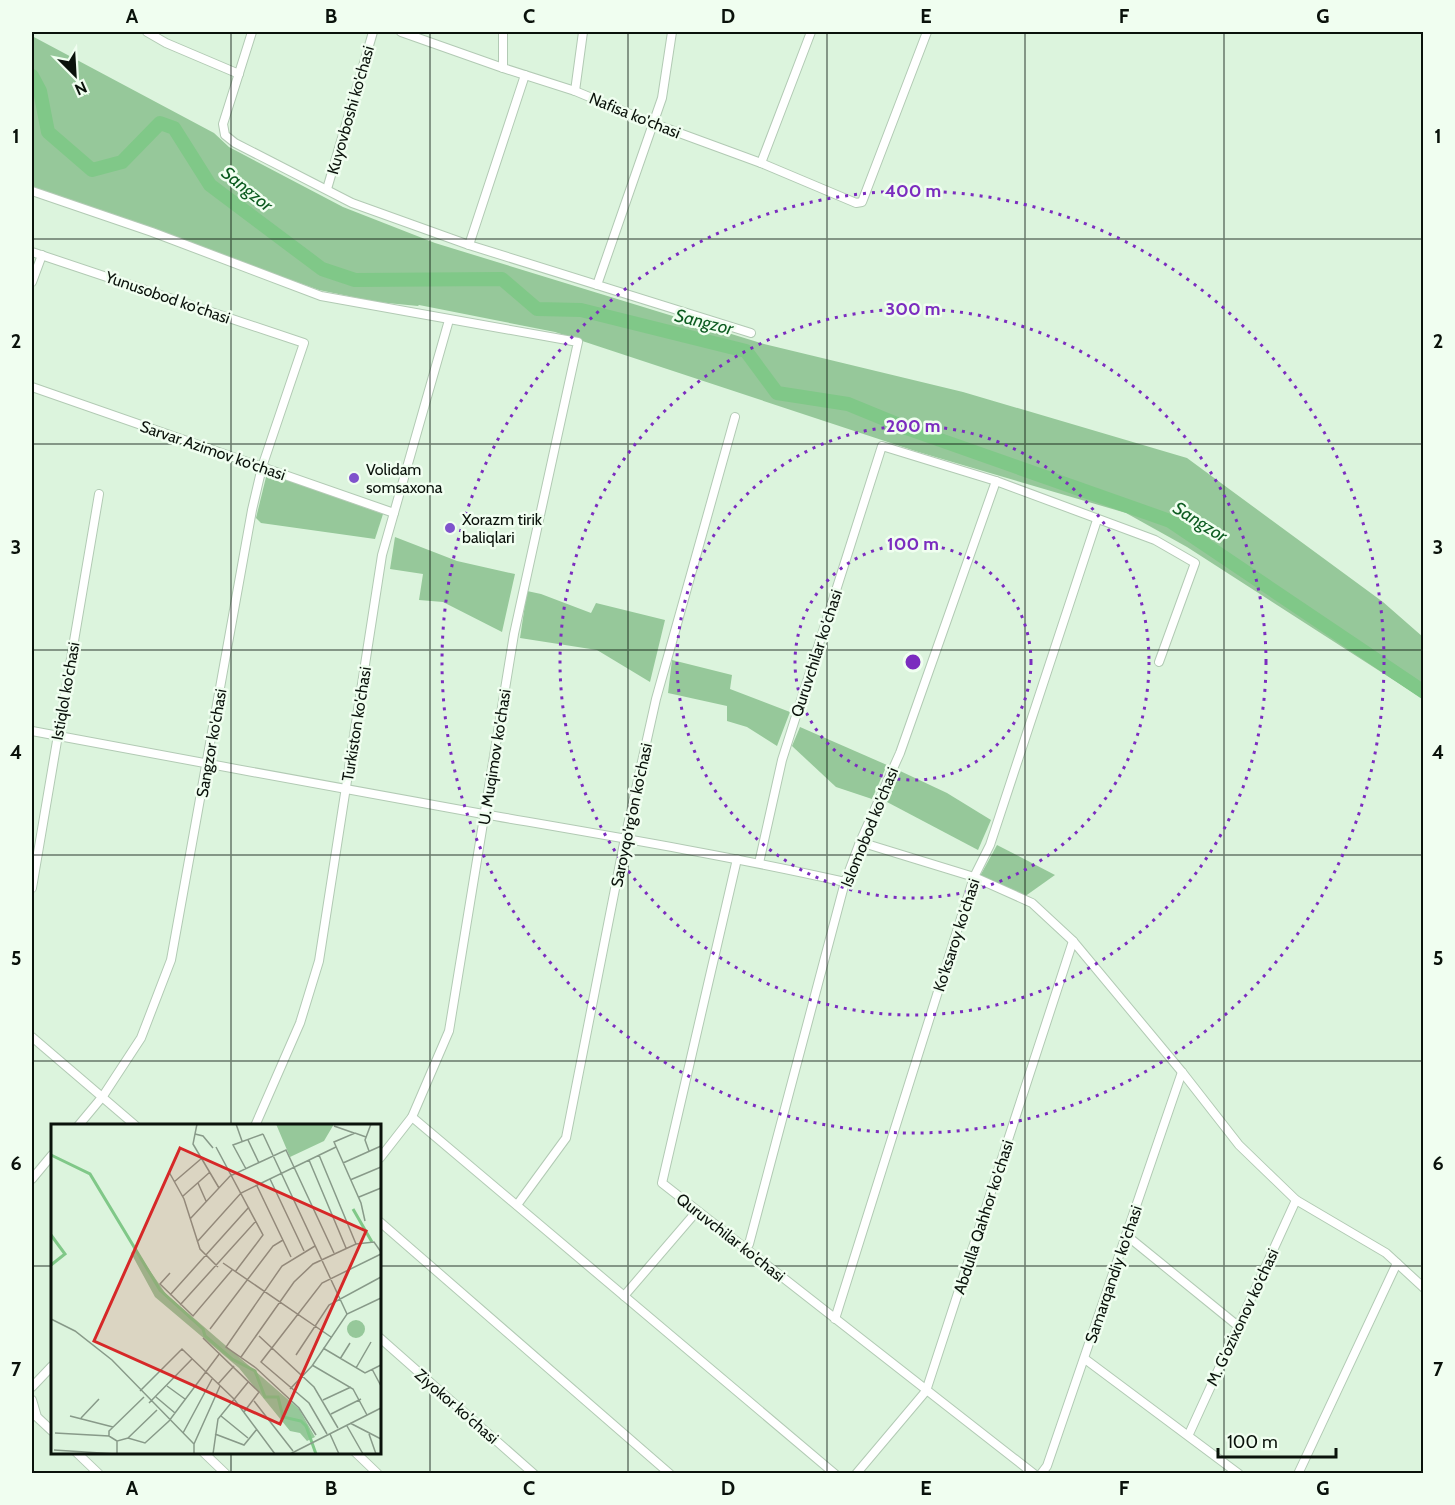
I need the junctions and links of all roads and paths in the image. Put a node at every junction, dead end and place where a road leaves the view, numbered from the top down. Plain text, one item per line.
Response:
1 (147, 32) edge
2 (252, 32) edge
3 (373, 32) edge
4 (401, 32) edge
5 (503, 32) edge
6 (583, 32) edge
7 (672, 32) edge
8 (811, 32) edge
9 (927, 32) edge
10 (503, 68) junction
11 (239, 74) junction
12 (525, 75) junction
13 (575, 91) junction
14 (652, 123) junction
15 (761, 163) junction
16 (327, 189) junction
17 (32, 191) edge
18 (469, 244) junction
19 (32, 252) edge
20 (42, 255) junction
21 (32, 282) edge
22 (597, 285) junction
23 (449, 320) junction
24 (751, 333) dead end
25 (304, 343) joint
26 (32, 387) edge
27 (735, 417) dead end
28 (262, 467) junction
29 (996, 481) junction
30 (99, 494) dead end
31 (394, 513) junction
32 (1097, 520) junction
33 (1160, 662) dead end
34 (32, 731) edge
35 (57, 736) junction
36 (207, 765) junction
37 (346, 789) junction
38 (485, 814) junction
39 (625, 838) junction
40 (860, 842) junction
41 (737, 859) junction
42 (759, 863) junction
43 (974, 877) junction
44 (845, 882) junction
45 (32, 888) edge
46 (1073, 941) junction
47 (32, 1037) edge
48 (1182, 1072) junction
49 (103, 1096) junction
50 (412, 1117) junction
51 (79, 1124) edge
52 (135, 1124) edge
53 (255, 1124) edge
54 (51, 1156) edge
55 (381, 1157) edge
56 (32, 1179) edge
57 (1296, 1200) junction
58 (517, 1206) junction
59 (697, 1211) junction
60 (381, 1223) edge
61 (1126, 1236) junction
62 (745, 1250) junction
63 (1397, 1263) junction
64 (1424, 1288) edge
65 (624, 1296) junction
66 (835, 1319) junction
67 (1238, 1326) junction
68 (381, 1339) edge
69 (1084, 1359) junction
70 (51, 1367) edge
71 (32, 1387) edge
72 (926, 1391) junction
73 (32, 1401) edge
74 (51, 1430) edge
75 (1189, 1434) junction
76 (78, 1454) edge
77 (205, 1454) edge
78 (357, 1454) edge
79 (99, 1473) edge
80 (226, 1473) edge
81 (378, 1473) edge
82 (534, 1473) edge
83 (670, 1473) edge
84 (836, 1473) edge
85 (856, 1473) edge
86 (1034, 1473) edge
87 (1041, 1473) edge
88 (1239, 1473) edge
89 (1298, 1473) edge

1 - 11 street
2 - 11 street
3 - 16 street, Kuyovboshi ko'chasi
4 - 10 street, Nafisa ko'chasi
5 - 10 street
6 - 13 street
7 - 14 street
8 - 15 street
9 - 15 street, Nafisa ko'chasi
10 - 12 street, Nafisa ko'chasi
11 - 16 street
12 - 13 street, Nafisa ko'chasi
12 - 18 street
13 - 14 street, Nafisa ko'chasi
14 - 15 street, Nafisa ko'chasi
14 - 22 street
16 - 18 street
17 - 23 street
18 - 22 street
19 - 20 street, Yunusobod ko'chasi
20 - 21 street
20 - 25 street, Yunusobod ko'chasi
22 - 24 street
23 - 31 street, Turkiston ko'chasi
23 - 38 street, U. Muqimov ko'chasi
25 - 28 street, Sangzor ko'chasi
26 - 28 street, Sarvar Azimov ko'chasi
27 - 39 street, Saroyqo'rg'on ko'chasi
28 - 31 street, Sarvar Azimov ko'chasi
28 - 36 street, Sangzor ko'chasi
29 - 32 street
29 - 40 street, Islomobod ko'chasi
29 - 42 street, Quruvchilar ko'chasi
30 - 35 street, Istiqlol ko'chasi
31 - 37 street, Turkiston ko'chasi
32 - 33 street
32 - 43 street, Ko'ksaroy ko'chasi
34 - 35 street
35 - 36 street
35 - 45 street, Istiqlol ko'chasi
36 - 37 street
36 - 49 street, Sangzor ko'chasi
37 - 38 street
37 - 53 street, Turkiston ko'chasi
38 - 39 street
38 - 50 street, U. Muqimov ko'chasi
39 - 41 street
39 - 58 street, Saroyqo'rg'on ko'chasi
40 - 43 street
40 - 44 street, Islomobod ko'chasi
41 - 42 street
41 - 59 street, Quruvchilar ko'chasi
42 - 44 street
43 - 46 street
43 - 66 street, Ko'ksaroy ko'chasi
44 - 62 street, Islomobod ko'chasi
46 - 48 street
46 - 72 street, Abdulla Qahhor ko'chasi
47 - 49 street
48 - 57 street
48 - 61 street, Samarqandiy ko'chasi
49 - 51 street, Sangzor ko'chasi
49 - 52 street
50 - 55 street, U. Muqimov ko'chasi
50 - 58 street
54 - 56 street
57 - 63 street
57 - 67 street, M. G'ozixonov ko'chasi
58 - 65 street
59 - 62 street, Quruvchilar ko'chasi
59 - 65 street
60 - 83 street
61 - 67 street
61 - 69 street, Samarqandiy ko'chasi
62 - 66 street, Quruvchilar ko'chasi
63 - 64 street
63 - 89 street
65 - 84 street
66 - 72 street, Quruvchilar ko'chasi
67 - 75 street, M. G'ozixonov ko'chasi
68 - 82 street, Ziyokor ko'chasi
69 - 75 street
69 - 87 street, Samarqandiy ko'chasi
70 - 71 street
72 - 85 street, Abdulla Qahhor ko'chasi
72 - 86 street, Quruvchilar ko'chasi
73 - 74 street
75 - 88 street
76 - 79 street
77 - 80 street
78 - 81 street

